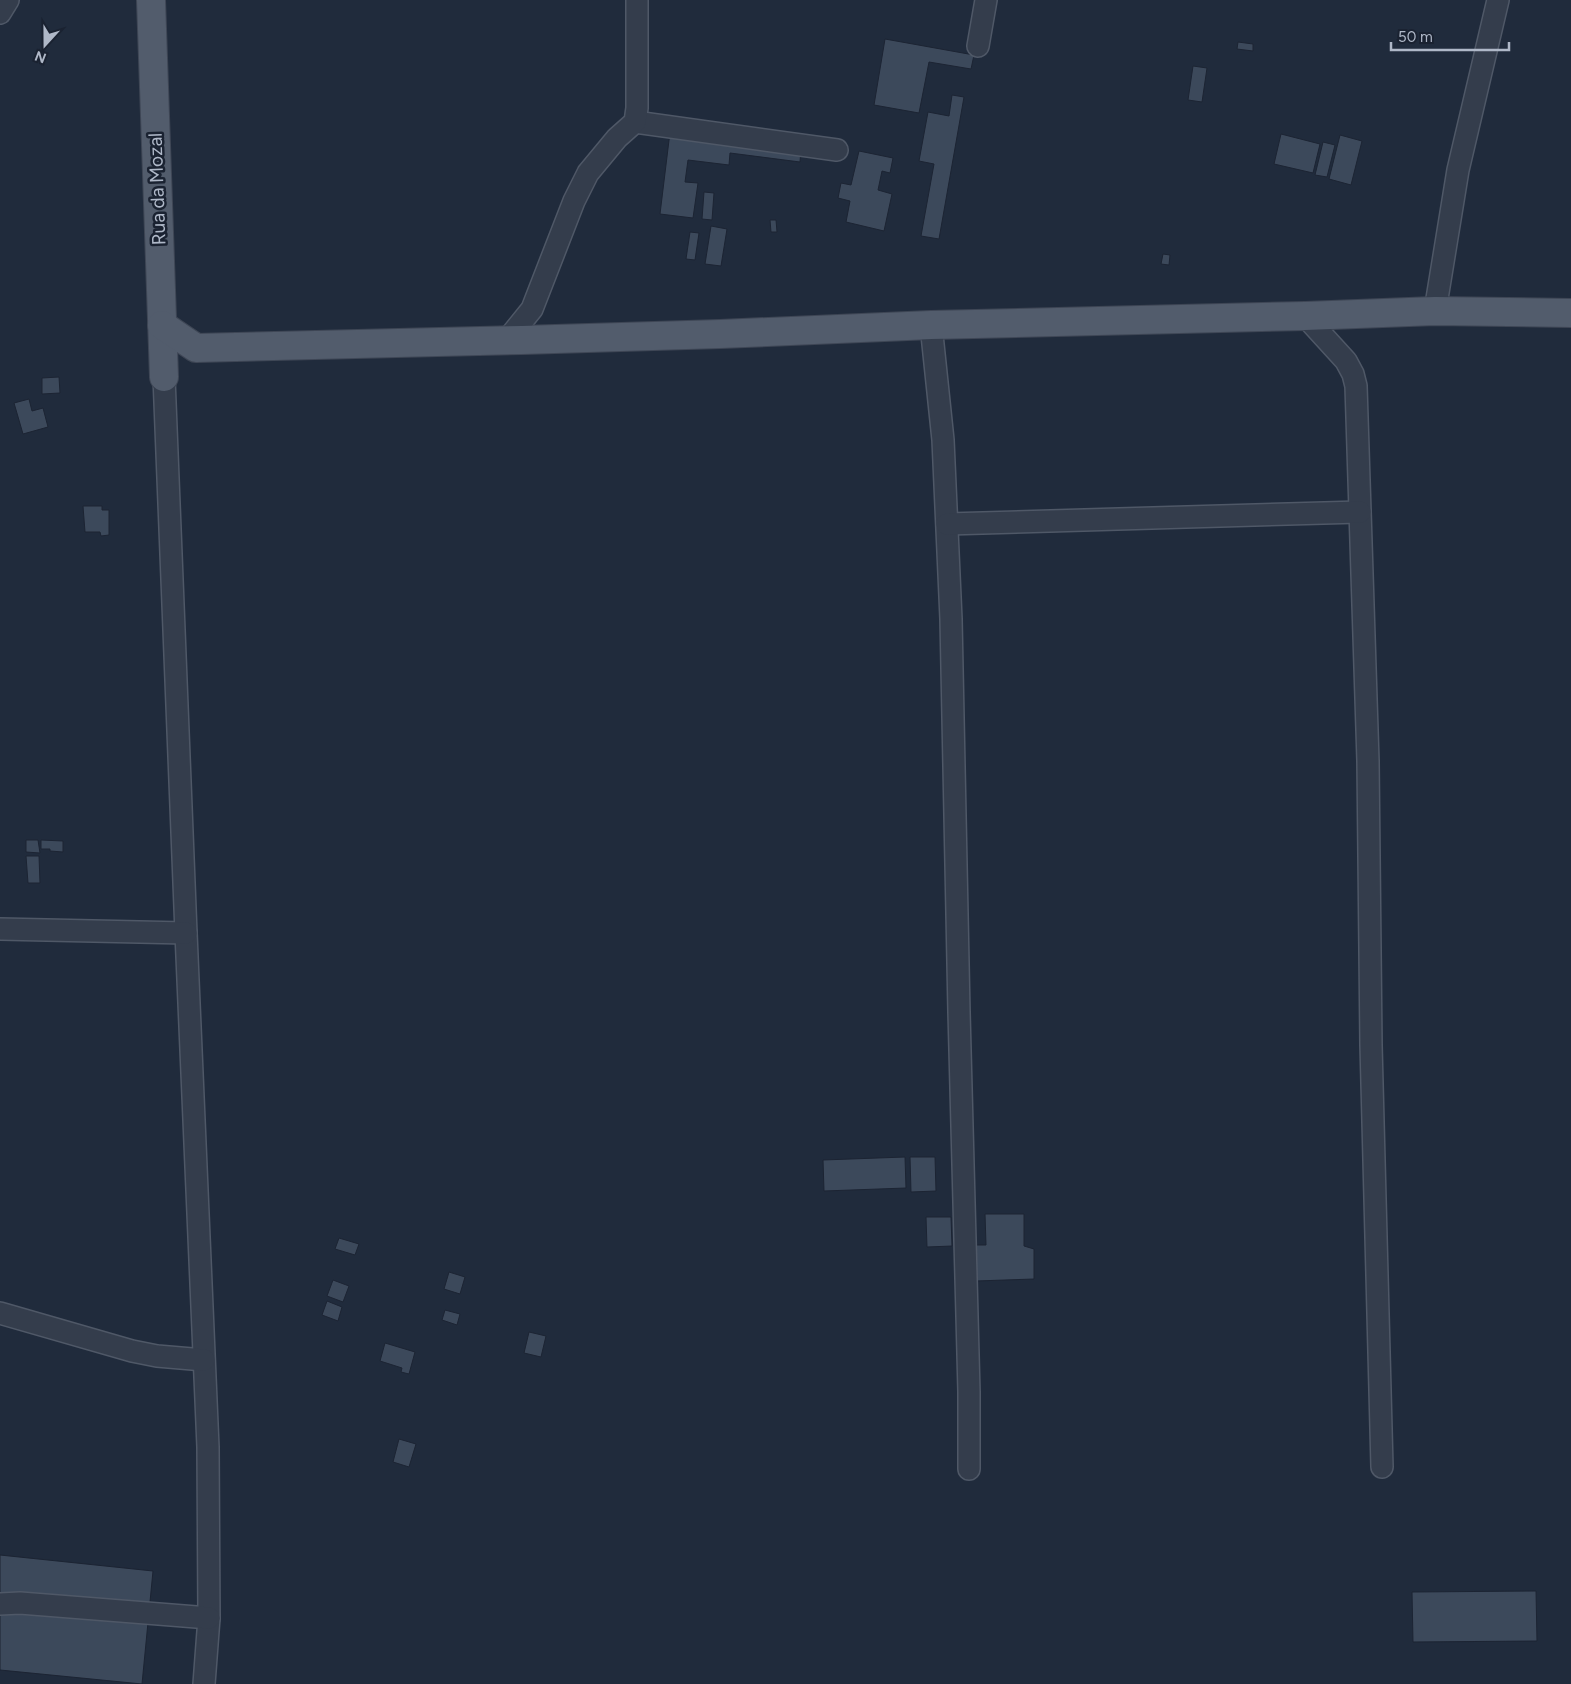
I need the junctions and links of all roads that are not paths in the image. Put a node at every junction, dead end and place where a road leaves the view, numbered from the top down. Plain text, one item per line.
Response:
1 (8, 0) edge
2 (151, 0) edge
3 (637, 0) edge
4 (986, 0) edge
5 (1498, 0) edge
6 (0, 13) edge
7 (978, 46) dead end
8 (635, 122) junction
9 (837, 150) dead end
10 (1435, 311) junction
11 (1571, 313) edge
12 (1305, 316) junction
13 (162, 325) junction
14 (931, 325) junction
15 (507, 340) junction
16 (196, 348) junction
17 (164, 377) junction
18 (1360, 512) junction
19 (947, 524) junction
20 (0, 929) edge
21 (186, 933) junction
22 (0, 1313) edge
23 (204, 1360) junction
24 (1382, 1467) dead end
25 (969, 1468) dead end
26 (0, 1604) edge
27 (209, 1618) junction
28 (204, 1684) edge

1 - 6 street
2 - 13 main road, Rua da Mozal
3 - 8 street
4 - 7 street
5 - 10 street
8 - 9 street
8 - 15 street
10 - 11 main road
10 - 12 main road
12 - 14 main road
12 - 18 street
13 - 16 main road
13 - 17 main road, Rua da Mozal
14 - 15 main road
14 - 19 street
15 - 16 main road
16 - 17 main road
17 - 21 street
18 - 19 street
18 - 24 street
19 - 25 street
20 - 21 street
21 - 23 street
22 - 23 street
23 - 27 street
26 - 27 street
27 - 28 street

